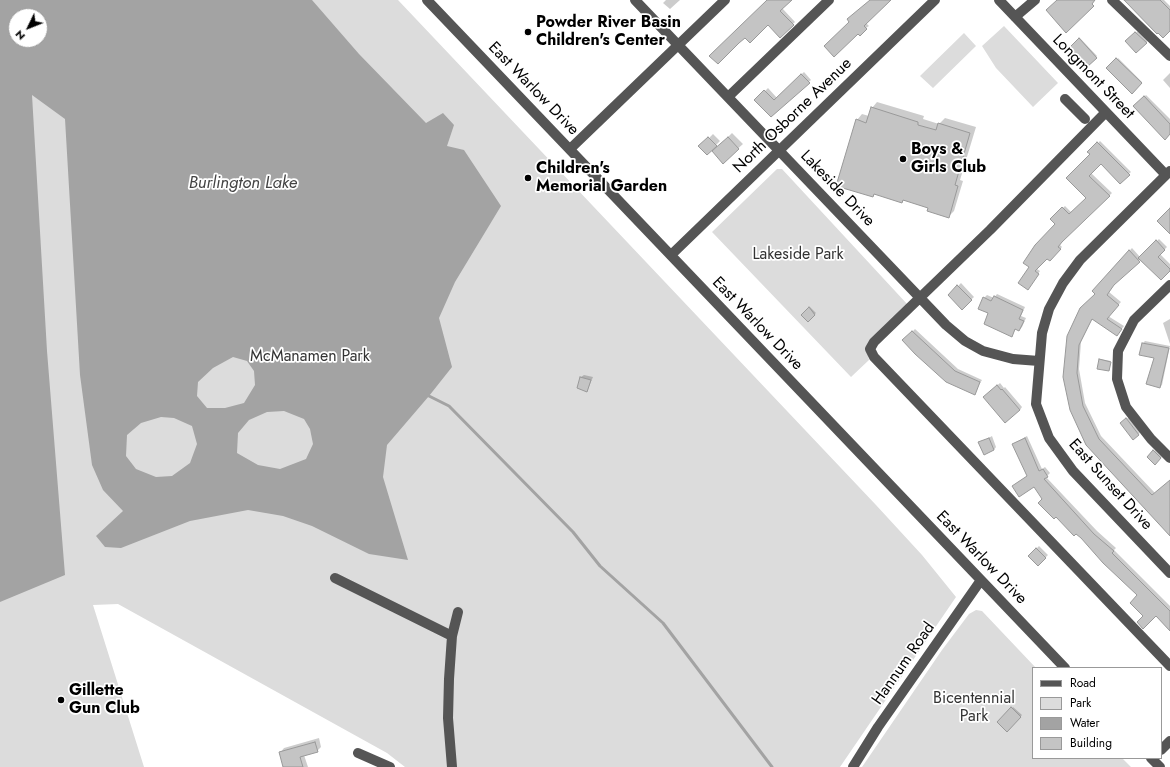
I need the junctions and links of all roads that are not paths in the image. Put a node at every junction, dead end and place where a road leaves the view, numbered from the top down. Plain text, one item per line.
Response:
1 (427, 0) edge
2 (635, 0) edge
3 (725, 0) edge
4 (829, 0) edge
5 (935, 0) edge
6 (999, 0) edge
7 (1035, 0) edge
8 (1112, 0) edge
9 (1015, 17) junction
10 (678, 45) junction
11 (1170, 56) edge
12 (728, 97) junction
13 (1065, 99) dead end
14 (1106, 112) junction
15 (1085, 119) dead end
16 (570, 149) junction
17 (779, 150) junction
18 (1168, 173) edge
19 (671, 255) junction
20 (1170, 285) edge
21 (920, 297) junction
22 (1039, 360) junction
23 (1170, 458) edge
24 (1170, 573) edge
25 (335, 578) dead end
26 (981, 580) junction
27 (458, 612) dead end
28 (452, 636) junction
29 (1170, 666) edge
30 (1064, 667) edge
31 (1170, 741) edge
32 (1162, 749) edge
33 (358, 753) dead end
34 (1153, 759) edge
35 (390, 767) edge
36 (452, 767) edge
37 (853, 767) edge
38 (1160, 767) edge

1 - 16 street, East Warlow Drive
2 - 10 street, Lakeside Drive
3 - 10 street
4 - 12 street
5 - 17 street, North Osborne Avenue
6 - 9 street, Longmont Street
7 - 9 street
8 - 11 street
9 - 14 street, Longmont Street
10 - 12 street, Lakeside Drive
10 - 16 street
12 - 17 street, Lakeside Drive
13 - 15 street
14 - 18 street, Longmont Street
14 - 21 street
16 - 19 street, East Warlow Drive
17 - 19 street, North Osborne Avenue
17 - 21 street, Lakeside Drive
18 - 22 street, East Sunset Drive
19 - 26 street, East Warlow Drive
20 - 23 street
21 - 22 street, Lakeside Drive
21 - 29 street
22 - 24 street, East Sunset Drive
25 - 28 street
26 - 30 street, East Warlow Drive
26 - 37 street, Hannum Road
27 - 28 street
28 - 36 street
31 - 32 street
33 - 35 street
34 - 38 street

